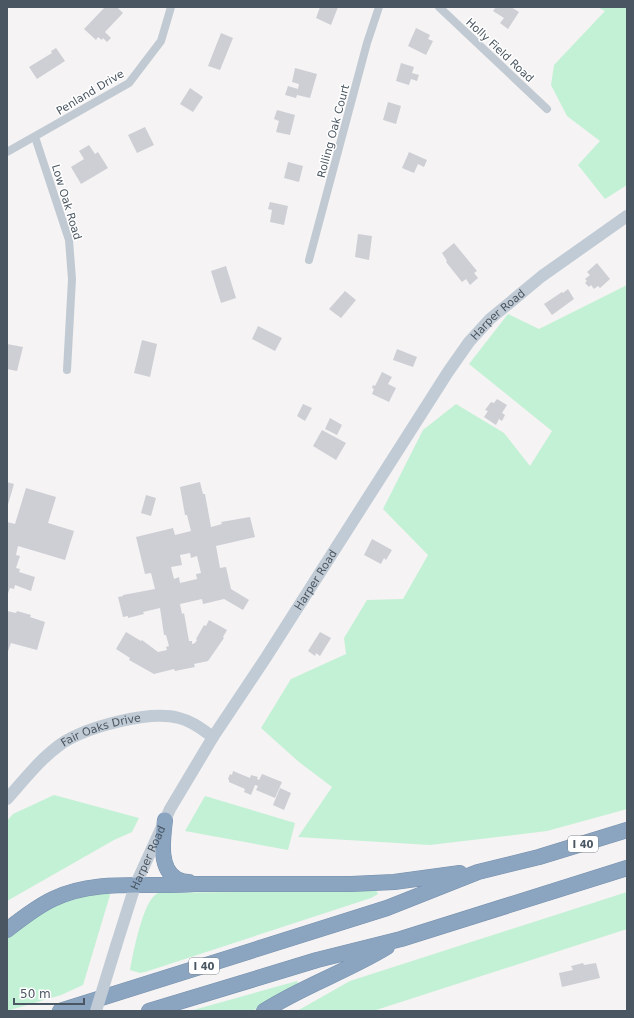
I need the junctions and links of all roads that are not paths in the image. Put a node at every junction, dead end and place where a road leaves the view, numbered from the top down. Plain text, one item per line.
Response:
1 (171, 7) edge
2 (379, 7) edge
3 (439, 7) edge
4 (547, 108) dead end
5 (35, 137) junction
6 (7, 152) edge
7 (627, 216) edge
8 (309, 260) dead end
9 (67, 370) dead end
10 (213, 738) junction
11 (7, 799) edge
12 (165, 820) junction
13 (627, 830) edge
14 (627, 868) edge
15 (478, 872) junction
16 (194, 884) junction
17 (135, 886) junction
18 (7, 930) edge
19 (401, 938) junction
20 (60, 1011) edge
21 (96, 1011) edge
22 (149, 1011) edge
23 (264, 1011) edge

1 - 5 street, Penland Drive
2 - 8 street, Rolling Oak Court
3 - 4 street, Holly Field Road
5 - 6 street, Penland Drive
5 - 9 street, Low Oak Road
7 - 10 main road, Harper Road
10 - 11 main road, Fair Oaks Drive
10 - 12 main road, Harper Road
12 - 16 highway
12 - 17 main road, Harper Road
13 - 15 highway, I 40
14 - 19 highway, I 40
15 - 16 highway
15 - 20 highway, I 40
16 - 17 highway
17 - 18 highway
17 - 21 main road, Harper Road, bridge
19 - 22 highway, I 40
19 - 23 highway

